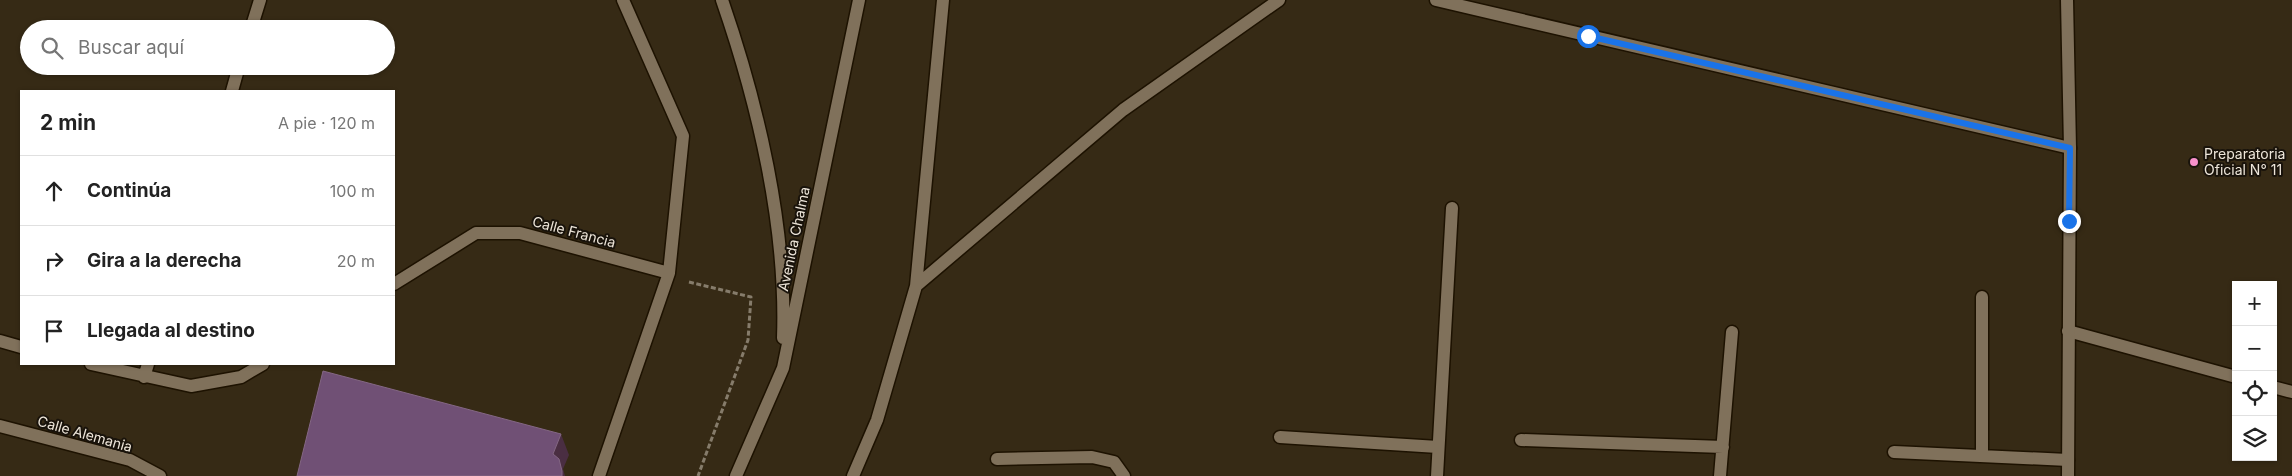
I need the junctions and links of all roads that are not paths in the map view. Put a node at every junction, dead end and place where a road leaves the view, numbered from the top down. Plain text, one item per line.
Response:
1 (260, 0) edge
2 (623, 0) edge
3 (722, 0) edge
4 (859, 0) edge
5 (943, 0) edge
6 (1279, 0) edge
7 (1436, 0) edge
8 (2067, 0) edge
9 (254, 20) edge
10 (236, 75) edge
11 (232, 90) edge
12 (2070, 148) junction
13 (1452, 208) dead end
14 (668, 273) junction
15 (395, 283) edge
16 (916, 286) junction
17 (1982, 297) dead end
18 (2068, 331) junction
19 (1732, 332) dead end
20 (0, 341) edge
21 (20, 347) edge
22 (95, 365) edge
23 (148, 365) edge
24 (261, 365) edge
25 (782, 368) junction
26 (2232, 375) edge
27 (144, 377) junction
28 (2277, 388) edge
29 (2292, 392) edge
30 (0, 426) edge
31 (1280, 437) dead end
32 (1521, 440) dead end
33 (1438, 447) junction
34 (1723, 447) junction
35 (1894, 452) dead end
36 (1982, 456) junction
37 (997, 459) dead end
38 (2068, 460) junction
39 (160, 476) edge
40 (599, 476) edge
41 (736, 476) edge
42 (853, 476) edge
43 (1124, 476) edge
44 (1436, 476) edge
45 (1720, 476) edge
46 (2068, 476) edge

1 - 9 street
2 - 14 street
3 - 25 street
4 - 25 street, Avenida Chalma
5 - 16 street
6 - 16 street
7 - 12 street
8 - 12 street
10 - 11 street
12 - 18 street
13 - 33 street
14 - 15 street, Calle Francia
14 - 40 street
16 - 42 street
17 - 36 street
18 - 26 street
18 - 38 street
19 - 34 street
20 - 21 street
22 - 27 street
23 - 27 street
24 - 27 street
25 - 41 street, Avenida Chalma
28 - 29 street
30 - 39 street, Calle Alemania
31 - 33 street
32 - 34 street
33 - 44 street
34 - 45 street
35 - 36 street
36 - 38 street
37 - 43 street
38 - 46 street

